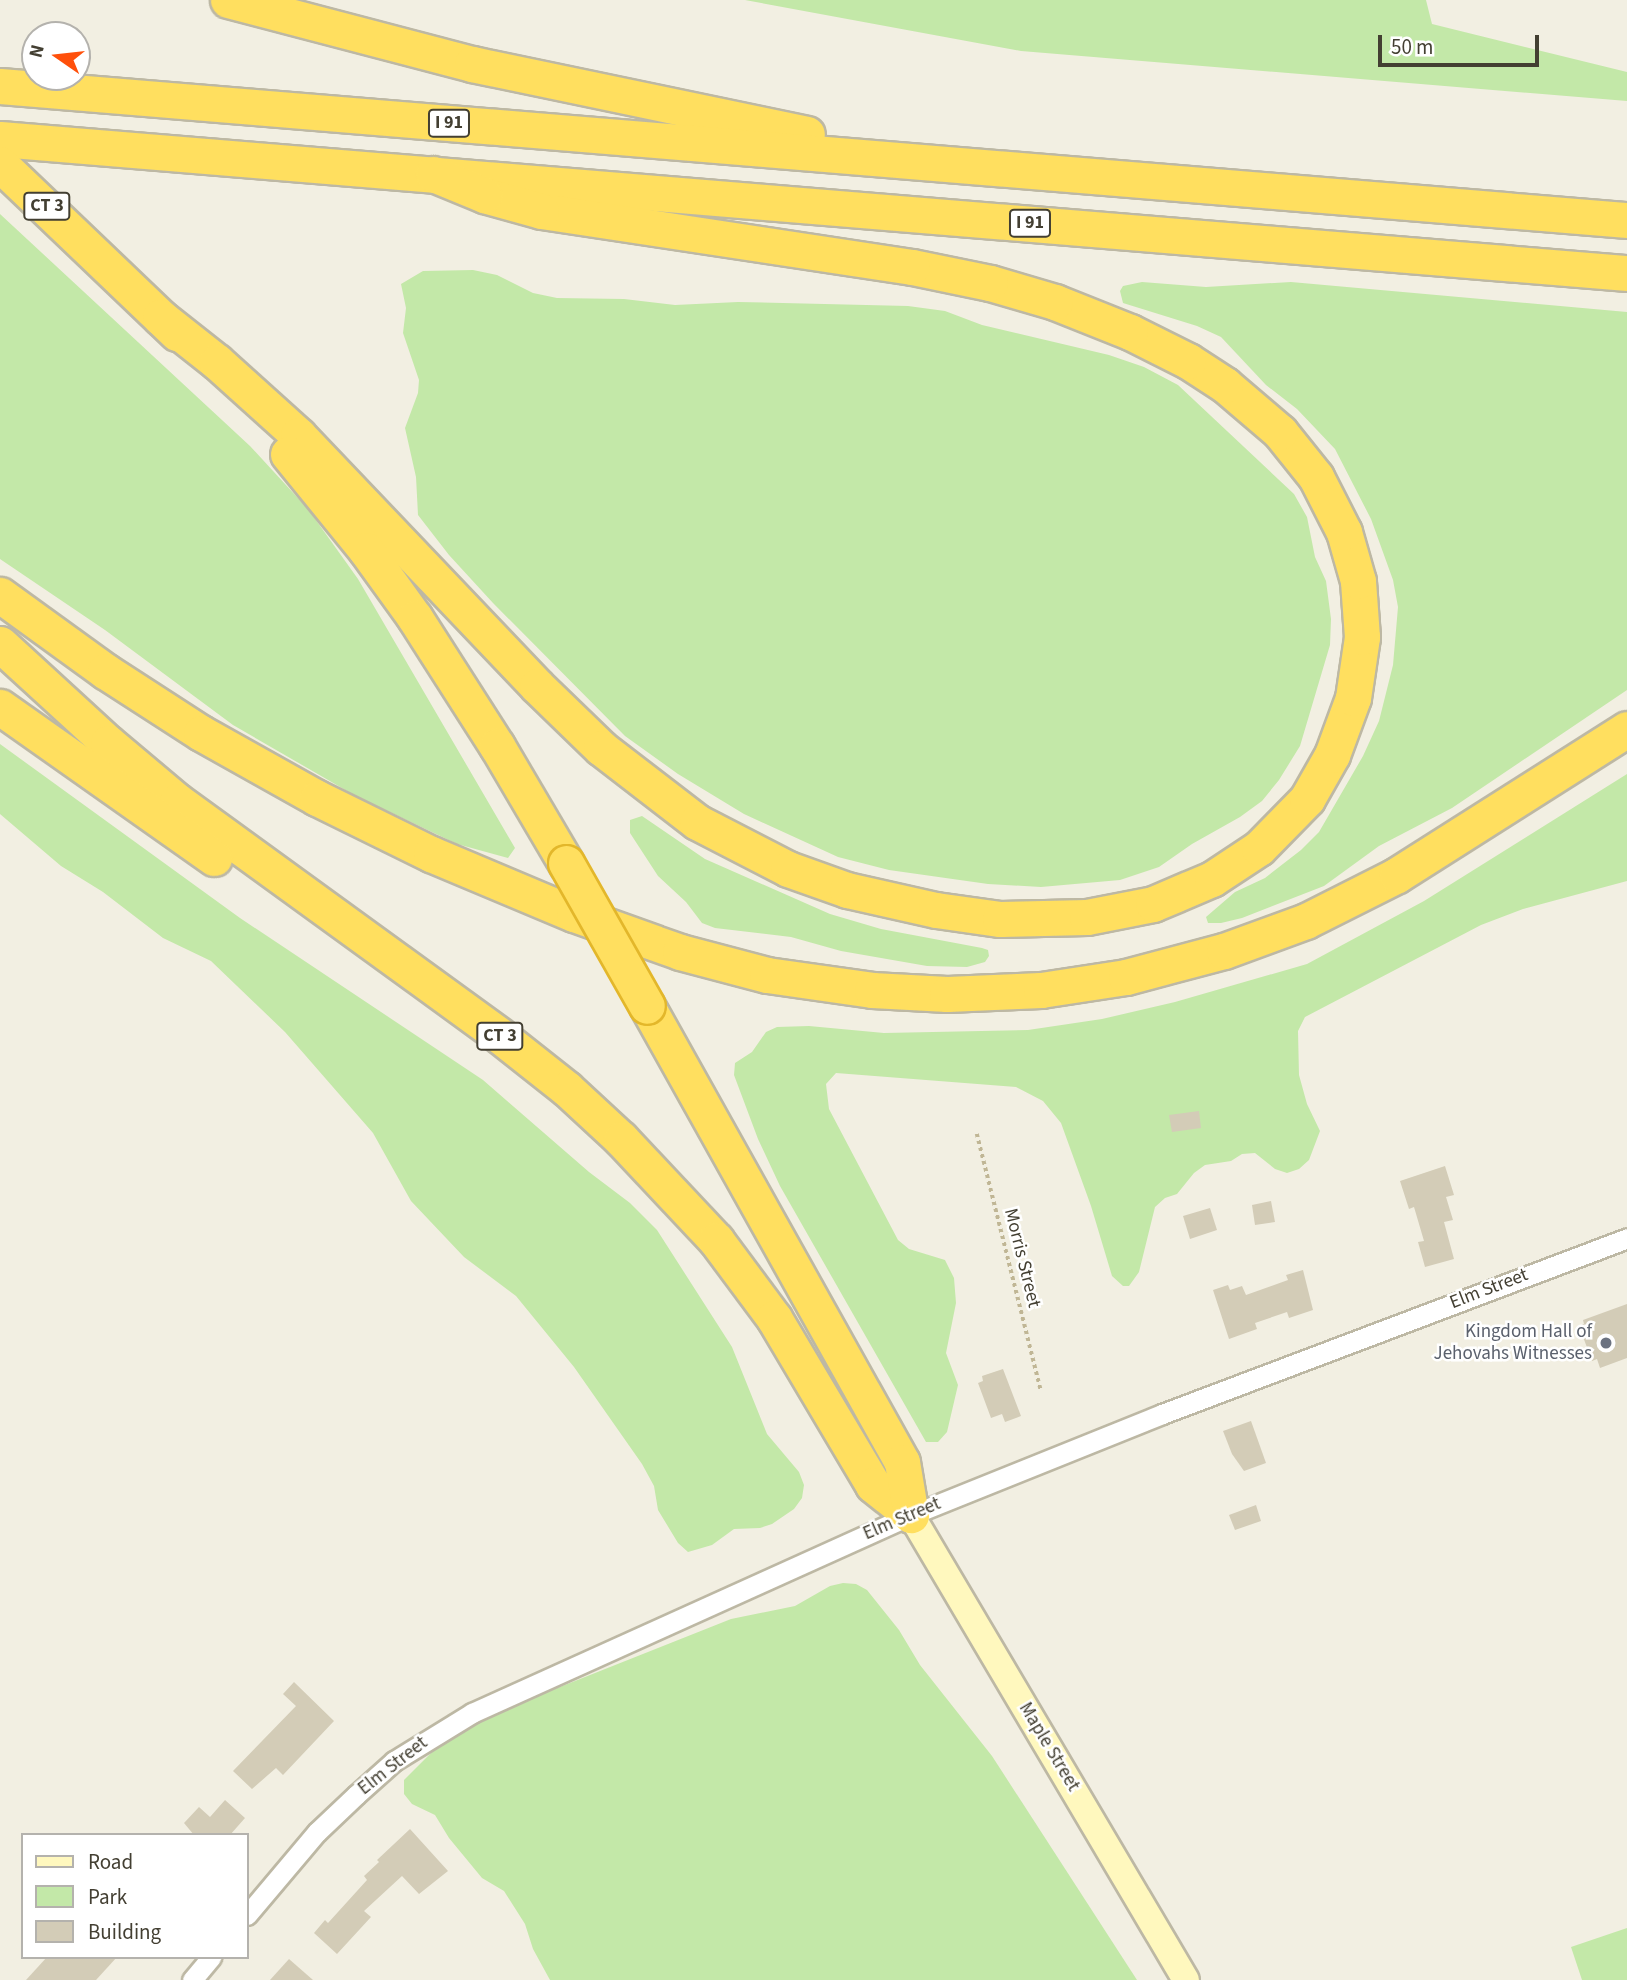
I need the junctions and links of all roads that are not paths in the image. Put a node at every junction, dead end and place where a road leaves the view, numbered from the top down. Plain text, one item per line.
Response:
1 (228, 0) edge
2 (0, 86) edge
3 (0, 139) edge
4 (897, 160) junction
5 (0, 164) edge
6 (433, 174) junction
7 (1627, 220) edge
8 (1627, 273) edge
9 (160, 317) junction
10 (0, 595) edge
11 (0, 644) edge
12 (0, 707) edge
13 (1627, 729) edge
14 (334, 918) junction
15 (1627, 1238) edge
16 (911, 1515) junction
17 (248, 1914) edge
18 (209, 1959) edge
19 (192, 1980) edge
20 (1186, 1980) edge

1 - 4 highway
2 - 4 highway, I 91
3 - 6 highway, I 91
4 - 7 highway, I 91
5 - 9 highway, CT 3
6 - 8 highway, I 91
6 - 9 highway
9 - 16 highway, CT 3, bridge
10 - 13 highway
11 - 14 highway, CT 3
12 - 14 highway
14 - 16 highway, CT 3
15 - 16 street, Elm Street
16 - 17 street, Elm Street
16 - 20 main road, Maple Street / CT 3
18 - 19 street

